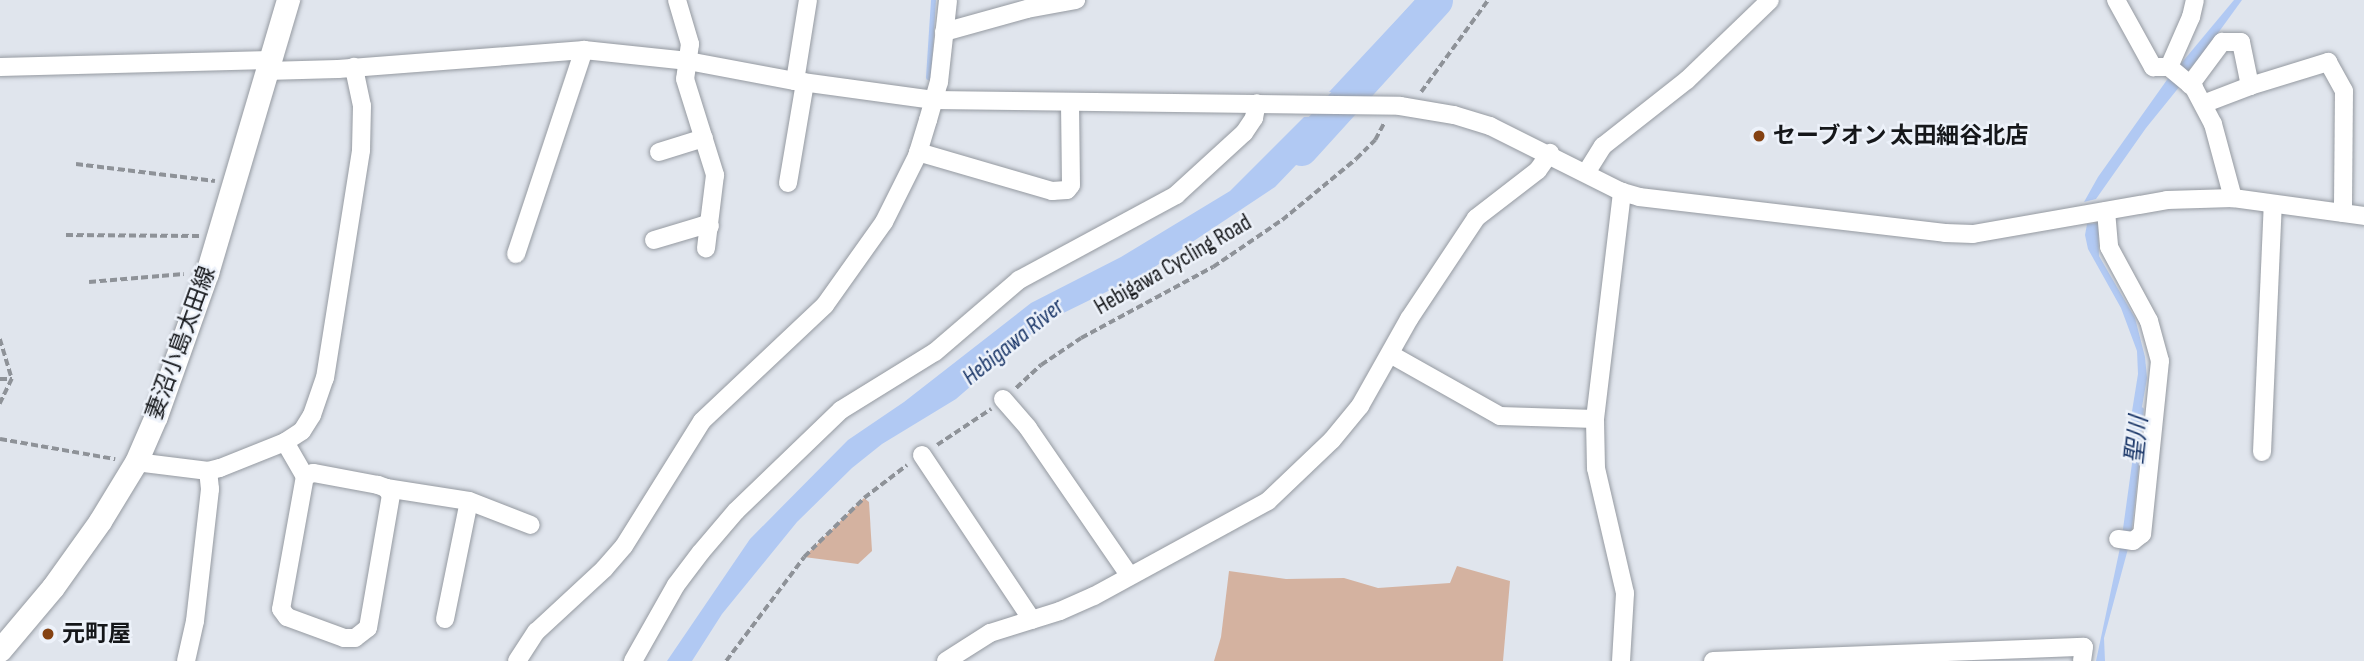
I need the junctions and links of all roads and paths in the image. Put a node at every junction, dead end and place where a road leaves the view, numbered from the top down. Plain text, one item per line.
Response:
1 (288, 0) edge
2 (677, 0) edge
3 (808, 0) edge
4 (948, 0) edge
5 (1076, 0) edge
6 (1488, 0) edge
7 (1770, 0) edge
8 (2116, 0) edge
9 (2195, 0) edge
10 (944, 32) junction
11 (584, 50) junction
12 (688, 61) junction
13 (268, 65) junction
14 (0, 67) edge
15 (354, 67) junction
16 (2169, 67) junction
17 (800, 81) junction
18 (2190, 85) junction
19 (2250, 86) junction
20 (1418, 96) dead end
21 (934, 100) junction
22 (1070, 102) junction
23 (1258, 103) junction
24 (2203, 104) junction
25 (1385, 112) junction
26 (704, 138) junction
27 (659, 152) dead end
28 (918, 152) junction
29 (1550, 153) junction
30 (76, 164) dead end
31 (1586, 173) junction
32 (788, 183) dead end
33 (234, 184) junction
34 (1622, 192) junction
35 (2233, 198) junction
36 (2273, 204) junction
37 (2106, 211) junction
38 (2343, 213) junction
39 (2364, 216) edge
40 (710, 226) junction
41 (66, 235) dead end
42 (219, 237) junction
43 (654, 240) dead end
44 (706, 248) dead end
45 (516, 254) dead end
46 (208, 272) junction
47 (89, 282) dead end
48 (0, 339) edge
49 (1390, 354) junction
50 (0, 379) edge
51 (12, 379) junction
52 (1003, 399) junction
53 (0, 404) edge
54 (1595, 419) junction
55 (0, 439) edge
56 (285, 442) junction
57 (2262, 452) dead end
58 (922, 455) junction
59 (135, 462) junction
60 (208, 471) junction
61 (305, 477) junction
62 (386, 488) junction
63 (469, 501) junction
64 (531, 525) dead end
65 (2126, 540) dead end
66 (1129, 575) junction
67 (445, 619) dead end
68 (1032, 620) junction
69 (0, 650) edge
70 (186, 661) edge
71 (517, 661) edge
72 (633, 661) edge
73 (726, 661) edge
74 (946, 661) edge
75 (1621, 661) edge
76 (1713, 661) edge
77 (2082, 661) edge

1 - 13 main road, 妻沼小島太田線
2 - 12 street
3 - 17 street
4 - 10 street
5 - 10 street
6 - 20 path
7 - 31 street
8 - 16 street
9 - 16 street
10 - 21 street
11 - 12 street
11 - 15 street
11 - 45 street
12 - 17 street
12 - 26 street
13 - 14 street
13 - 15 street
13 - 33 main road, 妻沼小島太田線
15 - 56 street
16 - 18 street
17 - 21 street
17 - 32 street
18 - 19 street
18 - 24 street
19 - 24 street
19 - 38 street
21 - 22 street
21 - 28 street
22 - 23 street
22 - 28 street
23 - 25 street
23 - 72 street
24 - 35 street
25 - 29 street
25 - 52 path, Hebigawa Cycling Road
26 - 27 street
26 - 40 street
28 - 71 street
29 - 31 street
29 - 49 street
30 - 33 path
31 - 34 street
33 - 42 main road, 妻沼小島太田線
34 - 37 street
34 - 54 street
35 - 36 street
35 - 37 street
36 - 38 street
36 - 57 street
37 - 65 street
38 - 39 street
40 - 43 street
40 - 44 street
41 - 42 path
42 - 46 main road, 妻沼小島太田線
46 - 47 path
46 - 59 main road, 妻沼小島太田線
48 - 51 path
49 - 54 street
49 - 66 street
50 - 51 path
51 - 53 path
52 - 58 path, Hebigawa Cycling Road
52 - 66 street
54 - 75 street
55 - 59 path
56 - 60 street
56 - 61 street
58 - 68 street
58 - 73 path, Hebigawa Cycling Road
59 - 60 street
59 - 69 main road, 妻沼小島太田線
60 - 70 street
61 - 62 street
61 - 62 street
62 - 63 street
63 - 64 street
63 - 67 street
66 - 68 street
68 - 74 street
76 - 77 street

